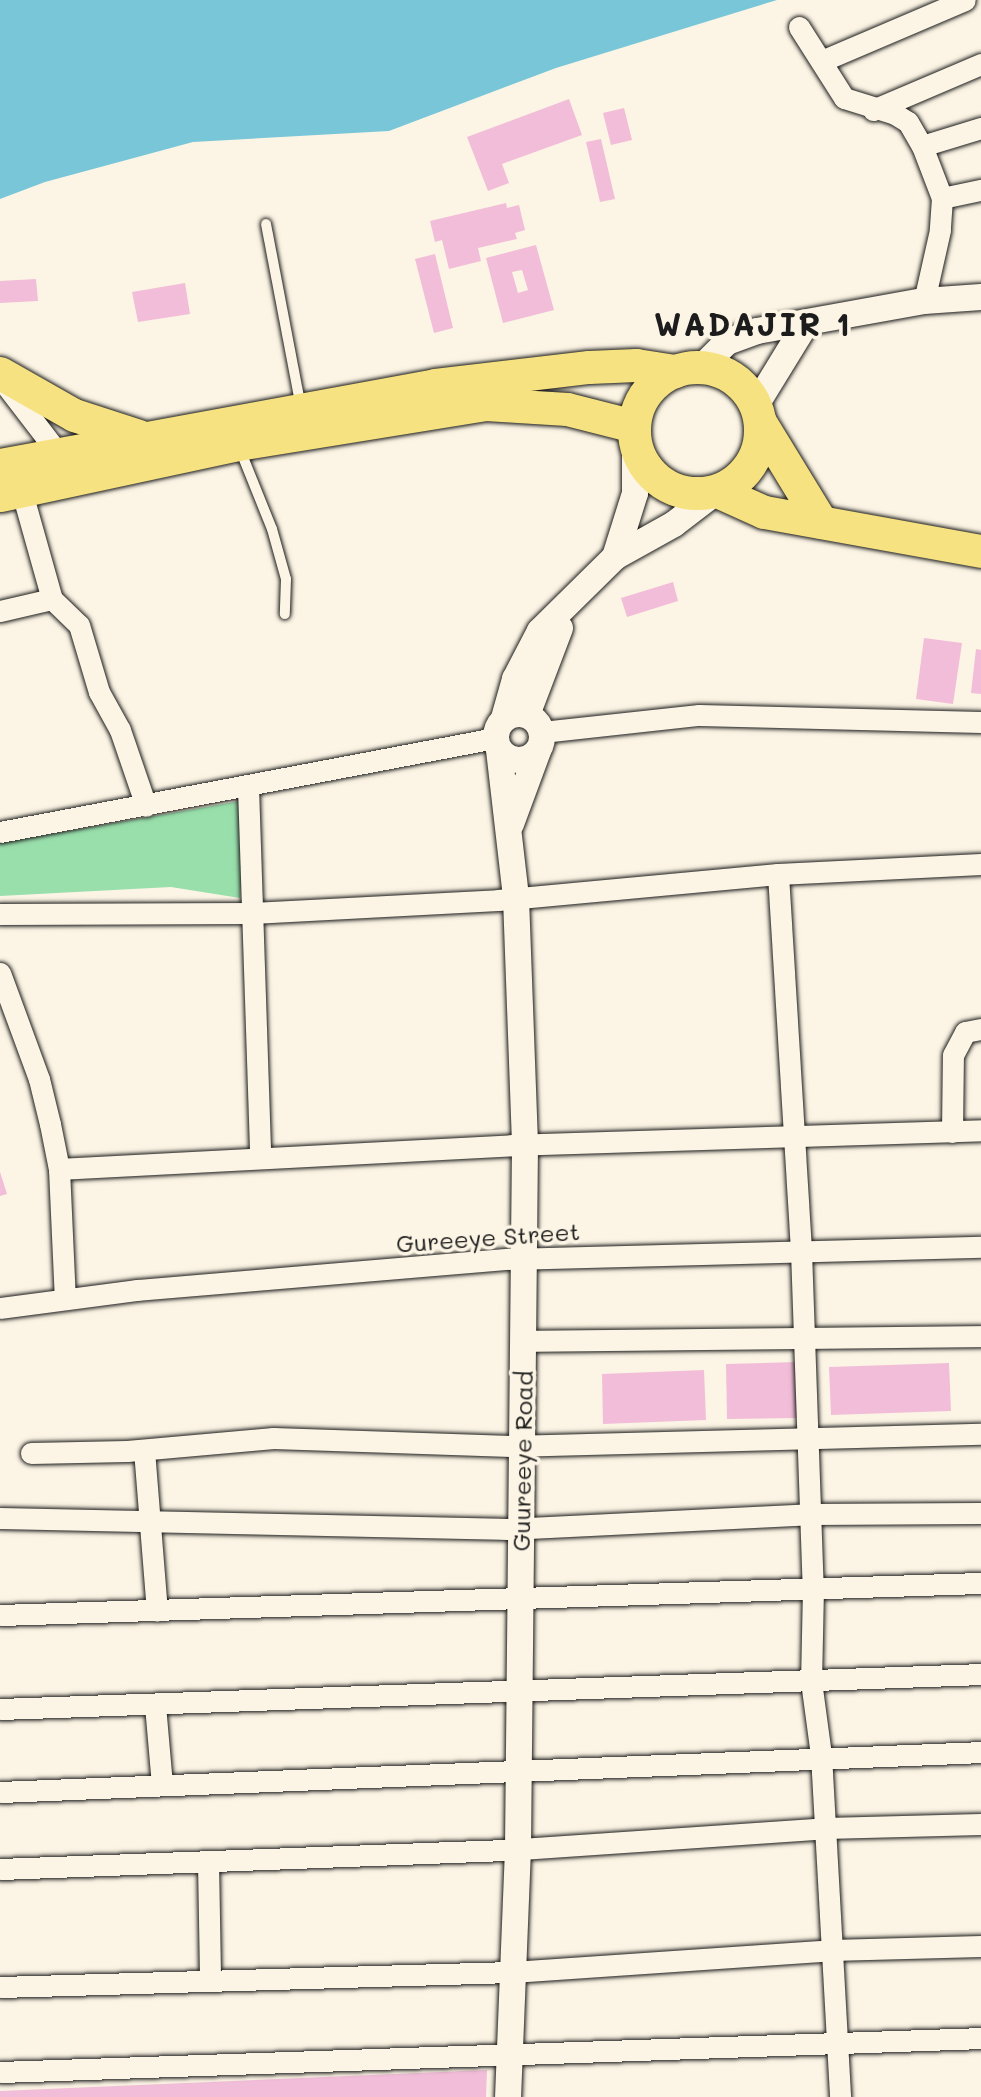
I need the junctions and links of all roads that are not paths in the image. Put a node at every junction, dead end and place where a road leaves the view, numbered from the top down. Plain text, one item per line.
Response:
1 (965, 0) edge
2 (799, 27) dead end
3 (824, 61) junction
4 (981, 64) edge
5 (873, 110) junction
6 (981, 128) edge
7 (922, 146) junction
8 (981, 190) edge
9 (942, 198) junction
10 (266, 224) dead end
11 (981, 297) edge
12 (924, 301) junction
13 (805, 325) junction
14 (688, 369) junction
15 (0, 375) edge
16 (301, 408) junction
17 (758, 414) junction
18 (634, 435) junction
19 (141, 437) junction
20 (238, 444) junction
21 (65, 466) junction
22 (7, 483) edge
23 (716, 491) junction
24 (821, 522) junction
25 (981, 551) edge
26 (615, 557) junction
27 (52, 599) junction
28 (0, 611) edge
29 (285, 614) dead end
30 (981, 722) edge
31 (518, 734) junction
32 (248, 787) junction
33 (146, 806) junction
34 (510, 825) junction
35 (0, 832) edge
36 (981, 864) edge
37 (778, 874) junction
38 (516, 898) junction
39 (252, 913) junction
40 (0, 914) edge
41 (0, 973) edge
42 (981, 1029) edge
43 (981, 1130) edge
44 (952, 1132) junction
45 (791, 1139) junction
46 (525, 1145) junction
47 (260, 1158) junction
48 (59, 1169) junction
49 (981, 1247) edge
50 (801, 1251) junction
51 (524, 1259) junction
52 (65, 1299) junction
53 (0, 1308) edge
54 (804, 1335) junction
55 (981, 1336) edge
56 (523, 1341) junction
57 (981, 1434) edge
58 (808, 1438) junction
59 (522, 1446) junction
60 (144, 1450) junction
61 (31, 1453) dead end
62 (981, 1513) edge
63 (810, 1514) junction
64 (0, 1518) edge
65 (148, 1523) junction
66 (521, 1528) junction
67 (981, 1583) edge
68 (813, 1588) junction
69 (520, 1602) junction
70 (157, 1610) junction
71 (0, 1615) edge
72 (981, 1674) edge
73 (811, 1681) junction
74 (519, 1692) junction
75 (155, 1705) junction
76 (0, 1709) edge
77 (981, 1752) edge
78 (821, 1755) junction
79 (519, 1772) junction
80 (162, 1785) junction
81 (0, 1791) edge
82 (981, 1824) edge
83 (825, 1828) junction
84 (518, 1849) junction
85 (208, 1861) junction
86 (0, 1869) edge
87 (981, 1946) edge
88 (831, 1950) junction
89 (512, 1972) junction
90 (210, 1978) junction
91 (0, 1987) edge
92 (981, 2038) edge
93 (838, 2043) junction
94 (510, 2057) junction
95 (0, 2072) edge
96 (508, 2097) edge
97 (840, 2097) edge

1 - 3 street
2 - 3 street
3 - 5 street
4 - 5 street
5 - 7 street
6 - 7 street
7 - 9 street
8 - 9 street
9 - 12 street
10 - 16 lane
11 - 12 street
12 - 13 street
13 - 14 street
13 - 17 street
14 - 16 main road
14 - 17 main road
14 - 18 main road
15 - 19 main road
15 - 21 street
16 - 19 main road
17 - 23 main road
17 - 24 main road
18 - 20 main road
18 - 23 main road
18 - 26 street
19 - 21 main road
20 - 21 main road
20 - 29 lane
21 - 22 main road
22 - 27 street
23 - 24 main road
23 - 26 street
24 - 25 main road
26 - 31 street
27 - 28 street
27 - 33 street
30 - 31 street
31 - 32 street
31 - 34 street
31 - 34 street, Guureeye Road
32 - 33 street
32 - 39 street
33 - 35 street
34 - 38 street, Guureeye Road
36 - 37 street
37 - 38 street
37 - 45 street
38 - 39 street
38 - 46 street, Guureeye Road
39 - 40 street
39 - 47 street
41 - 48 street
42 - 44 street
43 - 44 street
44 - 45 street
45 - 46 street
45 - 50 street
46 - 47 street
46 - 51 street, Guureeye Road
47 - 48 street
48 - 52 street
49 - 50 street, Gureeye Street
50 - 51 street, Gureeye Street
50 - 54 street
51 - 52 street, Gureeye Street
51 - 56 street, Guureeye Road
52 - 53 street, Gureeye Street
54 - 55 street
54 - 56 street
54 - 58 street
56 - 59 street, Guureeye Road
57 - 58 street
58 - 59 street
58 - 63 street
59 - 60 street
59 - 66 street, Guureeye Road
60 - 61 street
60 - 65 street
62 - 63 street
63 - 66 street
63 - 68 street
64 - 65 street
65 - 66 street
65 - 70 street
66 - 69 street, Guureeye Road
67 - 68 street
68 - 69 street
68 - 73 street
69 - 70 street
69 - 74 street, Guureeye Road
70 - 71 street
72 - 73 street
73 - 74 street
73 - 78 street
74 - 75 street
74 - 79 street, Guureeye Road
75 - 76 street
75 - 80 street
77 - 78 street
78 - 79 street
78 - 83 street
79 - 80 street
79 - 84 street, Guureeye Road
80 - 81 street
82 - 83 street
83 - 84 street
83 - 88 street
84 - 85 street
84 - 89 street, Guureeye Road
85 - 86 street
85 - 90 street
87 - 88 street
88 - 89 street
88 - 93 street
89 - 90 street
89 - 94 street, Guureeye Road
90 - 91 street
92 - 93 street
93 - 94 street
93 - 97 street
94 - 95 street
94 - 96 street, Guureeye Road

